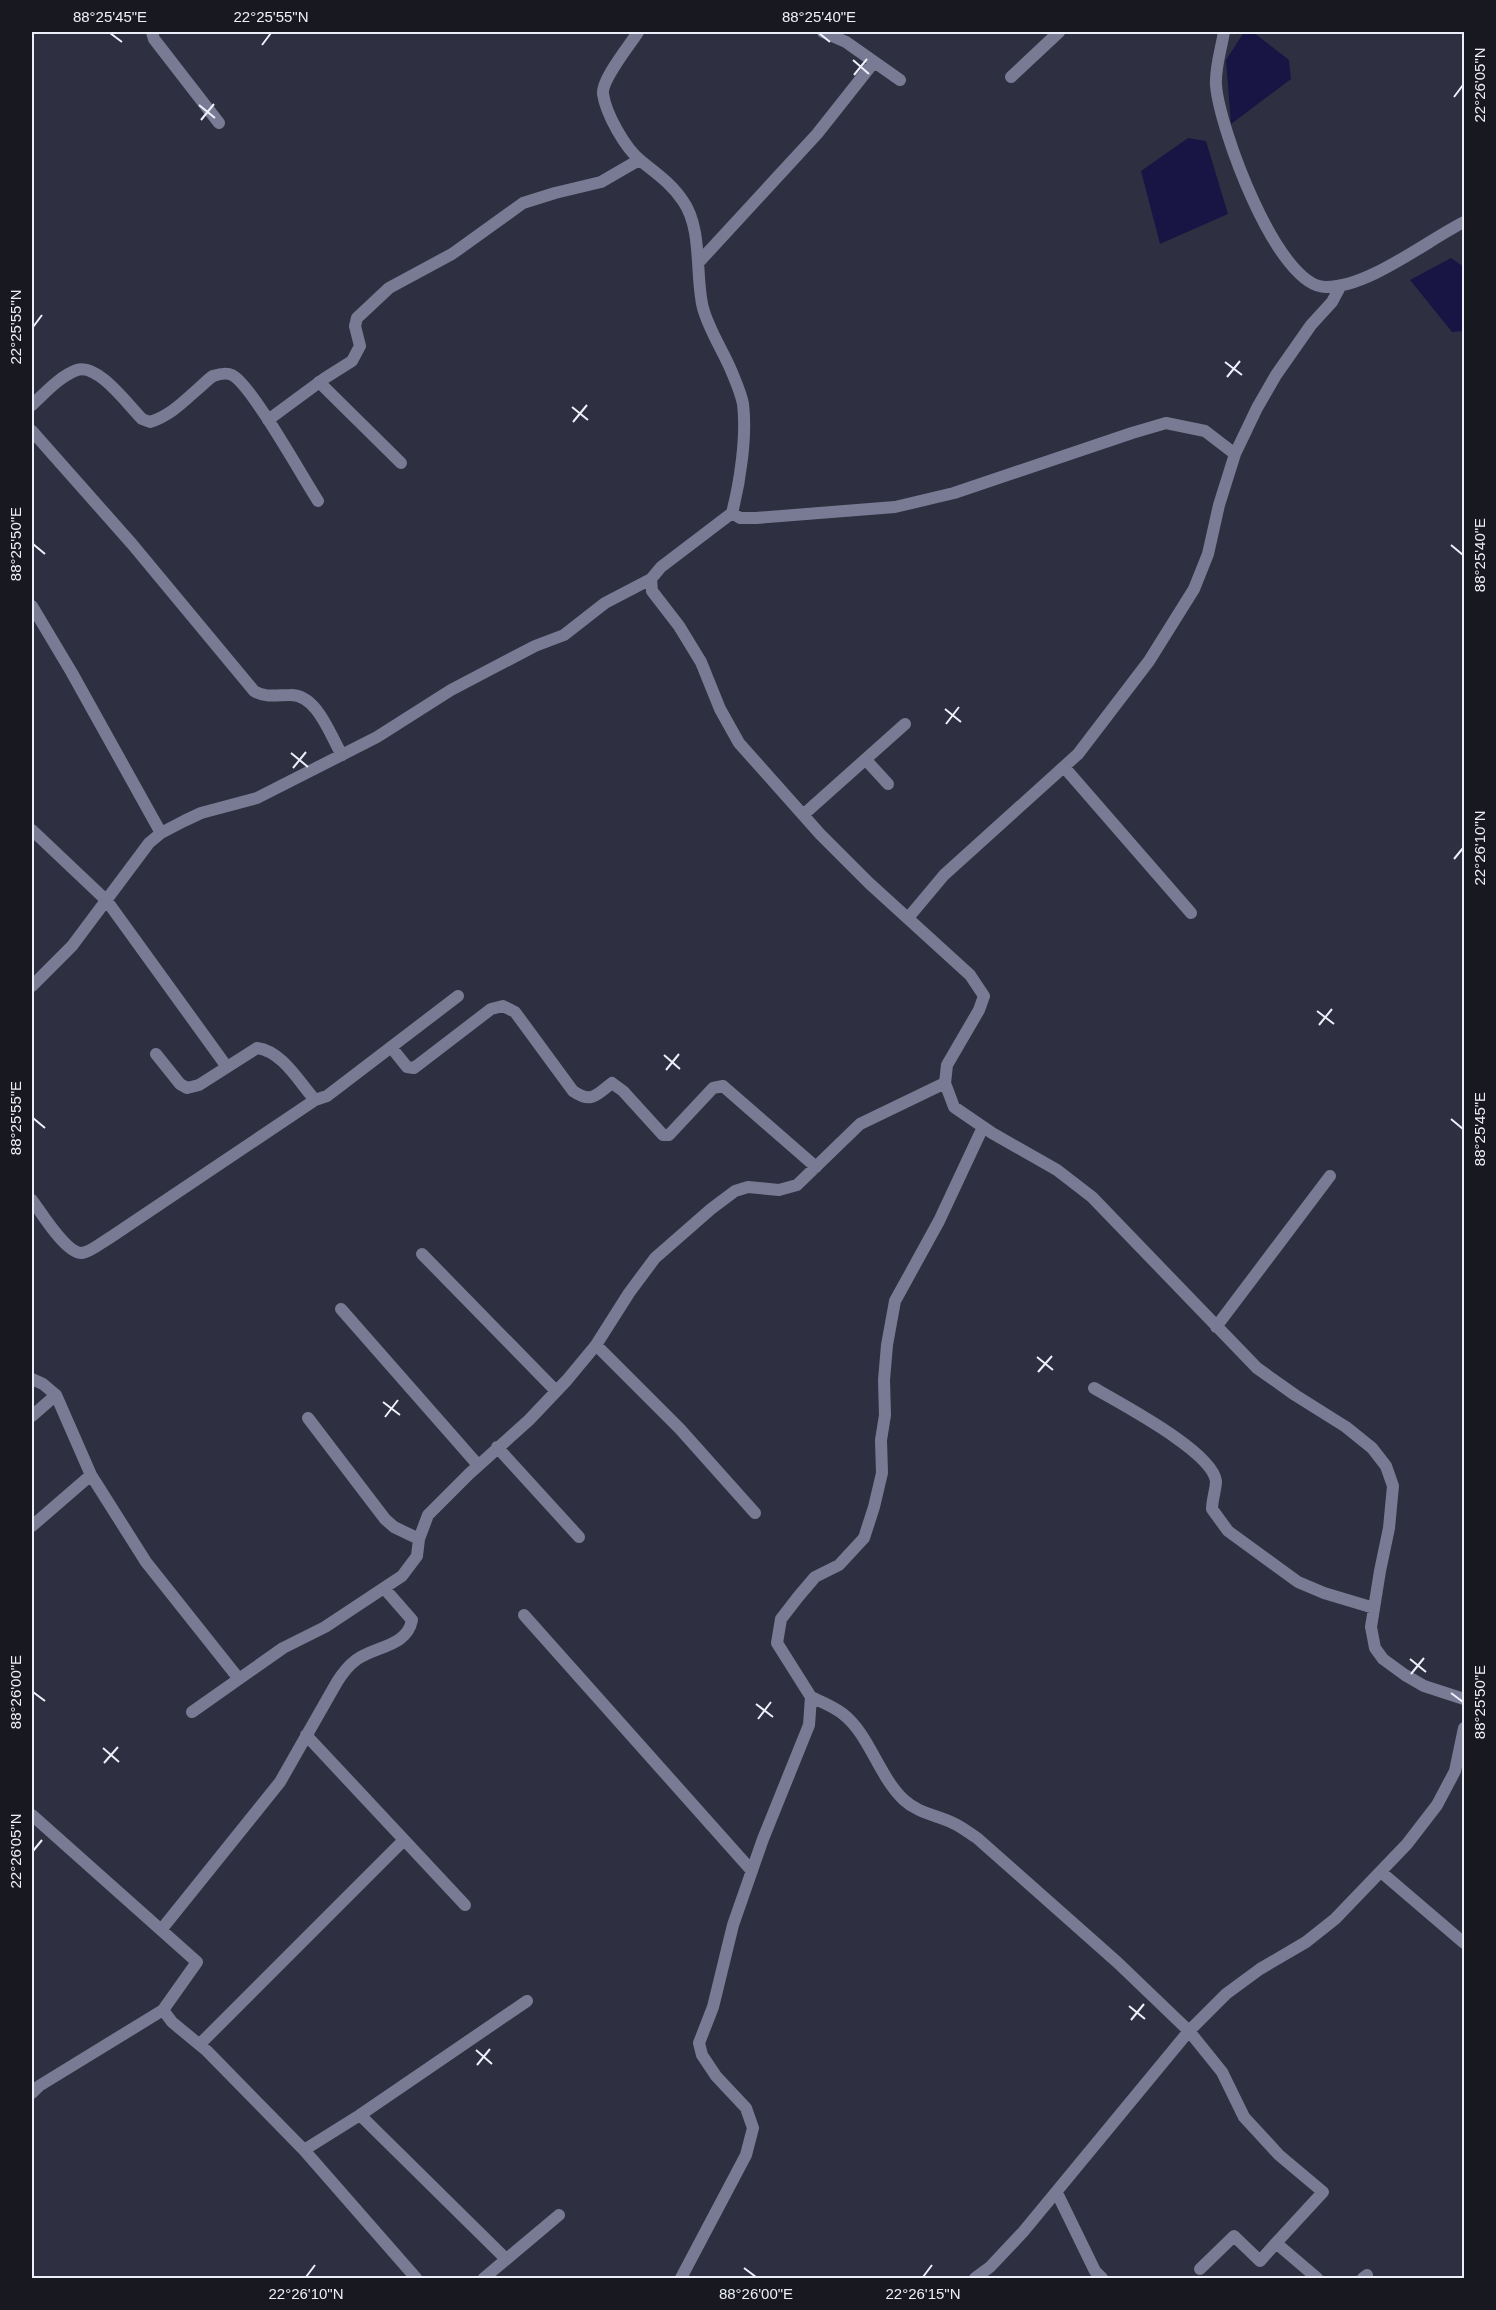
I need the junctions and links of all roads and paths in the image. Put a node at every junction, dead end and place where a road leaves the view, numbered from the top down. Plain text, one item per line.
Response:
1 (152, 32) edge
2 (638, 32) edge
3 (823, 32) edge
4 (1059, 32) edge
5 (1224, 32) edge
6 (874, 62) junction
7 (1011, 77) dead end
8 (900, 80) dead end
9 (219, 123) dead end
10 (639, 160) junction
11 (1464, 222) edge
12 (699, 262) junction
13 (1340, 287) junction
14 (319, 382) junction
15 (32, 405) edge
16 (268, 420) junction
17 (32, 431) edge
18 (1235, 454) junction
19 (401, 464) dead end
20 (318, 501) dead end
21 (732, 513) junction
22 (651, 579) junction
23 (32, 606) edge
24 (905, 724) dead end
25 (342, 755) junction
26 (866, 760) junction
27 (1064, 767) junction
28 (888, 783) dead end
29 (803, 815) junction
30 (32, 830) edge
31 (161, 833) junction
32 (107, 901) junction
33 (1191, 913) dead end
34 (908, 918) junction
35 (32, 986) edge
36 (458, 996) dead end
37 (391, 1047) junction
38 (156, 1054) dead end
39 (227, 1066) junction
40 (945, 1083) junction
41 (315, 1100) junction
42 (983, 1127) junction
43 (816, 1167) junction
44 (1330, 1176) dead end
45 (32, 1200) edge
46 (422, 1254) dead end
47 (341, 1309) dead end
48 (1216, 1326) junction
49 (596, 1345) junction
50 (32, 1379) edge
51 (1094, 1388) dead end
52 (556, 1391) junction
53 (56, 1395) junction
54 (32, 1416) edge
55 (309, 1418) dead end
56 (497, 1447) junction
57 (478, 1465) junction
58 (91, 1475) junction
59 (755, 1513) dead end
60 (32, 1526) edge
61 (579, 1537) dead end
62 (420, 1539) junction
63 (384, 1588) junction
64 (1374, 1608) junction
65 (524, 1616) dead end
66 (239, 1679) junction
67 (811, 1697) junction
68 (1464, 1699) edge
69 (192, 1712) dead end
70 (1464, 1728) edge
71 (306, 1735) junction
72 (32, 1815) edge
73 (404, 1840) junction
74 (752, 1871) junction
75 (1381, 1872) junction
76 (465, 1905) dead end
77 (160, 1930) junction
78 (1464, 1943) edge
79 (526, 2001) dead end
80 (163, 2010) junction
81 (1189, 2031) junction
82 (200, 2044) junction
83 (32, 2093) edge
84 (360, 2115) junction
85 (304, 2150) junction
86 (1057, 2193) junction
87 (559, 2215) dead end
88 (1276, 2243) junction
89 (506, 2259) junction
90 (1200, 2269) dead end
91 (416, 2278) edge
92 (484, 2278) edge
93 (683, 2278) edge
94 (975, 2278) edge
95 (1102, 2278) edge
96 (1317, 2278) edge

1 - 9 street
2 - 10 street
3 - 6 street
4 - 7 street
5 - 13 street
6 - 8 street
6 - 12 street
10 - 12 street
10 - 14 street
11 - 13 street
12 - 21 street
13 - 18 street
14 - 16 street
14 - 19 street
15 - 16 street
16 - 20 street
17 - 25 street
18 - 21 street
18 - 27 street
21 - 22 street
22 - 25 street
22 - 29 street
23 - 31 street
24 - 26 street
25 - 31 street
26 - 28 street
26 - 29 street
27 - 33 street
27 - 34 street
29 - 34 street
30 - 32 street
31 - 32 street
32 - 35 street
32 - 39 street
34 - 40 street
36 - 37 street
37 - 41 street
37 - 43 street
38 - 39 street
39 - 41 street
40 - 42 street
40 - 43 street
41 - 45 street
42 - 48 street
42 - 67 street
43 - 49 street
44 - 48 street
46 - 52 street
47 - 57 street
48 - 64 street
49 - 52 street
49 - 59 street
50 - 53 street
51 - 64 street
52 - 56 street
53 - 54 street
53 - 58 street
55 - 62 street
56 - 57 street
56 - 61 street
57 - 62 street
58 - 60 street
58 - 66 street
62 - 63 street
63 - 66 street
63 - 71 street
64 - 68 street
65 - 74 street
66 - 69 street
67 - 74 street
67 - 81 street
70 - 75 street
71 - 73 street
71 - 77 street
72 - 77 street
73 - 76 street
73 - 82 street
74 - 93 street
75 - 78 street
75 - 81 street
77 - 80 street
79 - 84 street
80 - 82 street
80 - 83 street
81 - 86 street
81 - 88 street
82 - 85 street
84 - 85 street
84 - 89 street
85 - 91 street
86 - 94 street
86 - 95 street
87 - 89 street
88 - 90 street
88 - 96 street
89 - 92 street

